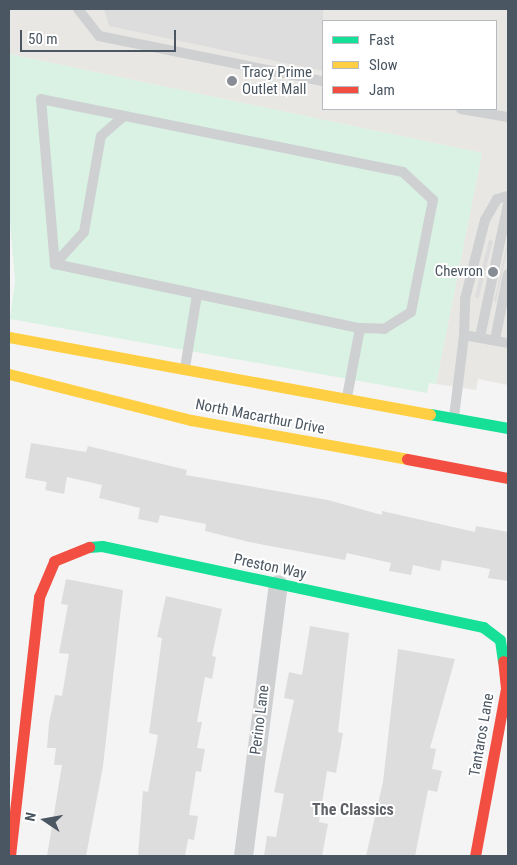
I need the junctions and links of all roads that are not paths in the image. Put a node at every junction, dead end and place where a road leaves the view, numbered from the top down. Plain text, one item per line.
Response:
1 (78, 9) edge
2 (322, 81) edge
3 (467, 110) edge
4 (124, 116) junction
5 (508, 117) edge
6 (508, 196) edge
7 (508, 204) edge
8 (55, 264) junction
9 (508, 274) edge
10 (198, 295) junction
11 (360, 328) junction
12 (464, 335) junction
13 (9, 337) edge
14 (480, 337) junction
15 (495, 340) junction
16 (508, 343) edge
17 (185, 369) junction
18 (9, 374) edge
19 (347, 398) junction
20 (454, 417) junction
21 (508, 428) edge
22 (508, 478) edge
23 (278, 584) junction
24 (483, 627) joint
25 (10, 856) edge
26 (243, 856) edge
27 (475, 856) edge

1 - 2 lane
3 - 5 lane
4 - 8 lane
4 - 8 lane
4 - 11 lane
6 - 12 lane
7 - 14 lane
8 - 10 lane
9 - 15 lane
10 - 11 lane
10 - 17 lane
11 - 19 lane
12 - 14 lane
12 - 20 lane
13 - 17 main road
14 - 15 lane
15 - 16 lane
17 - 19 main road
18 - 22 main road, North Macarthur Drive
19 - 20 main road
20 - 21 main road
23 - 24 main road, Preston Way
23 - 25 main road, Preston Way
23 - 26 street, Perino Lane
24 - 27 main road, Tantaros Lane

